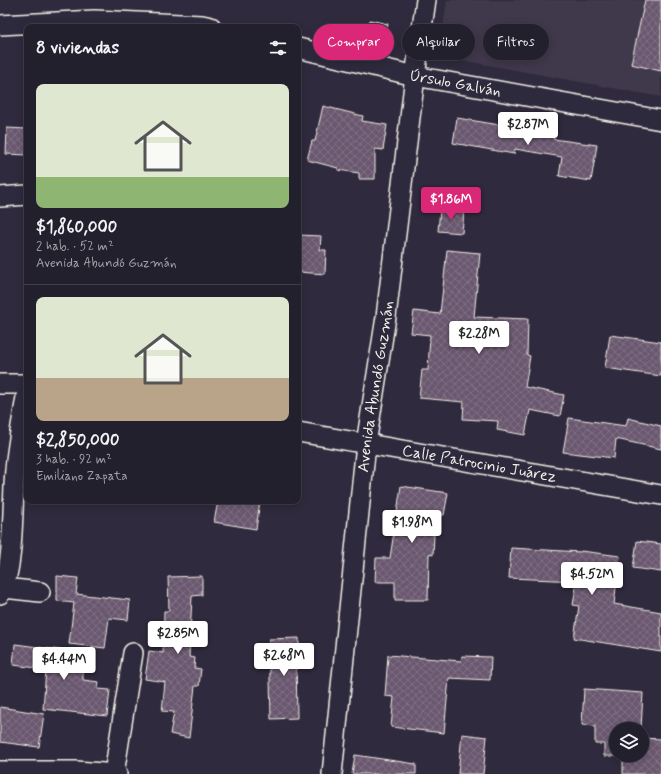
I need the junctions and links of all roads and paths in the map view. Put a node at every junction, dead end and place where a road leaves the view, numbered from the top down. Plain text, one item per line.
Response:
1 (426, 0) edge
2 (0, 25) edge
3 (24, 25) edge
4 (301, 49) edge
5 (415, 76) junction
6 (661, 120) edge
7 (24, 195) edge
8 (0, 197) edge
9 (0, 384) edge
10 (24, 384) edge
11 (24, 403) edge
12 (301, 433) edge
13 (366, 444) junction
14 (7, 468) edge
15 (661, 495) edge
16 (2, 591) edge
17 (40, 592) dead end
18 (133, 653) dead end
19 (0, 771) edge
20 (116, 774) edge
21 (332, 774) edge

1 - 5 street, Avenida Abundó Guzmán
2 - 3 street
4 - 5 street, Úrsulo Galván
5 - 6 street, Úrsulo Galván
5 - 13 street, Avenida Abundó Guzmán
7 - 8 street
9 - 10 street
11 - 14 street
12 - 13 street, Calle Patrocinio Juárez
13 - 15 street, Calle Patrocinio Juárez
13 - 21 street, Avenida Abundó Guzmán
14 - 16 street
16 - 17 street
18 - 20 street
19 - 20 street

